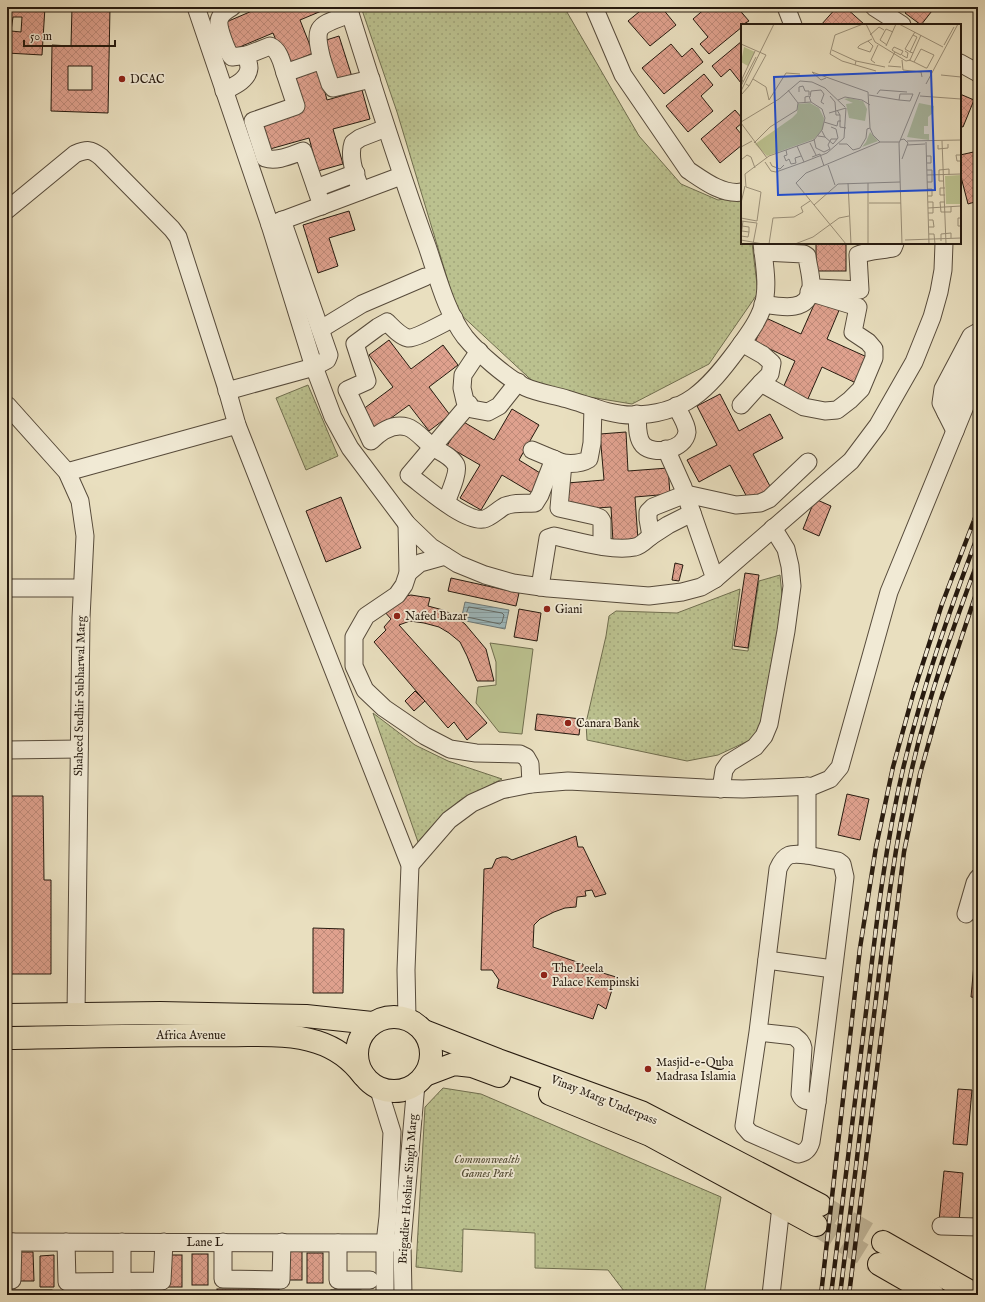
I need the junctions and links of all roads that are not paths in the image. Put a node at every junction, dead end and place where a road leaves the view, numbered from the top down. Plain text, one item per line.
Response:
1 (196, 7) edge
2 (232, 7) edge
3 (594, 7) edge
4 (786, 7) edge
5 (874, 7) edge
6 (349, 10) edge
7 (793, 24) edge
8 (900, 24) edge
9 (247, 55) junction
10 (322, 60) junction
11 (961, 64) edge
12 (285, 73) junction
13 (978, 73) edge
14 (371, 79) junction
15 (224, 91) junction
16 (386, 128) junction
17 (356, 173) junction
18 (401, 176) junction
19 (316, 188) junction
20 (361, 191) junction
21 (741, 192) edge
22 (322, 206) junction
23 (7, 210) edge
24 (276, 223) junction
25 (895, 244) edge
26 (944, 244) edge
27 (763, 248) edge
28 (425, 277) dead end
29 (810, 290) junction
30 (763, 304) junction
31 (454, 318) junction
32 (321, 329) junction
33 (978, 332) edge
34 (742, 343) junction
35 (978, 350) edge
36 (479, 351) junction
37 (314, 367) junction
38 (978, 380) edge
39 (518, 382) junction
40 (761, 383) junction
41 (227, 391) junction
42 (469, 404) junction
43 (7, 405) edge
44 (741, 405) dead end
45 (676, 406) junction
46 (593, 407) junction
47 (946, 412) junction
48 (637, 414) junction
49 (237, 425) junction
50 (955, 431) junction
51 (433, 447) junction
52 (666, 449) junction
53 (532, 450) dead end
54 (558, 461) junction
55 (808, 462) dead end
56 (67, 472) junction
57 (686, 494) junction
58 (446, 503) junction
59 (692, 513) junction
60 (407, 524) junction
61 (773, 528) junction
62 (651, 536) junction
63 (602, 546) junction
64 (446, 556) junction
65 (408, 573) junction
66 (715, 579) junction
67 (540, 587) junction
68 (7, 588) edge
69 (82, 588) junction
70 (79, 749) junction
71 (7, 750) edge
72 (531, 784) junction
73 (807, 786) junction
74 (721, 789) junction
75 (807, 854) junction
76 (410, 865) junction
77 (978, 878) edge
78 (966, 914) dead end
79 (768, 960) junction
80 (833, 969) junction
81 (76, 1014) junction
82 (7, 1016) edge
83 (372, 1023) junction
84 (415, 1024) junction
85 (758, 1032) junction
86 (7, 1038) edge
87 (421, 1079) junction
88 (371, 1081) junction
89 (817, 1102) junction
90 (780, 1206) junction
91 (941, 1226) dead end
92 (978, 1227) edge
93 (10, 1242) edge
94 (66, 1242) junction
95 (122, 1242) junction
96 (164, 1242) junction
97 (223, 1242) junction
98 (282, 1242) junction
99 (883, 1242) tunnel mouth
100 (338, 1243) junction
101 (385, 1243) junction
102 (402, 1243) junction
103 (879, 1264) tunnel mouth
104 (7, 1280) edge
105 (370, 1280) dead end
106 (122, 1289) edge
107 (386, 1295) edge
108 (403, 1295) edge
109 (771, 1295) edge
110 (933, 1295) edge
111 (976, 1295) edge

1 - 15 street
2 - 9 street
3 - 21 street
4 - 7 street
5 - 8 street
6 - 10 street
6 - 14 street
9 - 12 street
9 - 15 street
10 - 12 street
10 - 14 street
11 - 13 street
12 - 19 street
14 - 16 street
15 - 24 street
16 - 17 street
16 - 18 street
17 - 19 street
17 - 20 street
18 - 20 street
18 - 31 street
19 - 22 street
20 - 22 street
22 - 24 street
23 - 41 street
24 - 32 street
24 - 37 street
25 - 29 street
26 - 61 street
27 - 29 street
27 - 30 street
28 - 32 street
29 - 30 street
29 - 40 street
30 - 34 street
31 - 36 street
31 - 51 street
32 - 37 street
33 - 47 street
34 - 40 street
34 - 45 street
35 - 47 street
36 - 39 street
36 - 42 street
37 - 41 street
37 - 60 street
38 - 50 street
39 - 42 street
39 - 46 street
40 - 44 street
41 - 49 street
42 - 51 street
43 - 56 street, Shaheed Sudhir Subharwal Marg
45 - 48 street
45 - 52 street
46 - 48 street
46 - 54 street
47 - 50 street
48 - 52 street
49 - 56 street
49 - 76 street
50 - 73 street
51 - 58 street
51 - 58 street
52 - 57 street
53 - 54 street
54 - 58 street
54 - 63 street
55 - 57 street
56 - 69 street, Shaheed Sudhir Subharwal Marg
57 - 59 street
57 - 62 street
59 - 62 street
59 - 66 street
60 - 64 street
60 - 65 street
61 - 66 street
61 - 74 street
62 - 63 street
63 - 67 street
64 - 65 street
64 - 67 street
65 - 72 street
66 - 67 street
68 - 69 street
69 - 70 street, Shaheed Sudhir Subharwal Marg
70 - 71 street
70 - 81 street, Shaheed Sudhir Subharwal Marg
72 - 74 street
72 - 76 street
73 - 74 street
73 - 75 street
75 - 79 street
75 - 80 street
76 - 84 street
77 - 78 street
79 - 80 street
79 - 85 street
80 - 89 street
81 - 82 main road, Africa Avenue
81 - 83 main road, Africa Avenue
83 - 84 main road
83 - 88 main road
84 - 87 main road
84 - 90 main road, Vinay Marg Underpass
85 - 89 street
85 - 89 street
86 - 88 main road, Africa Avenue
87 - 88 main road
87 - 90 main road, Vinay Marg Underpass
87 - 102 street, Brigadier Hoshiar Singh Marg
88 - 101 street, Brigadier Hoshiar Singh Marg
90 - 109 street
91 - 92 street
93 - 94 street, Lane L
93 - 104 street
94 - 95 street, Lane L
94 - 106 street
95 - 96 street, Lane L
95 - 106 street
96 - 97 street, Lane L
96 - 106 street
97 - 98 street, Lane L
97 - 98 street
98 - 100 street, Lane L
99 - 111 main road
100 - 101 street, Lane L
100 - 105 street
101 - 102 street, Lane L
101 - 107 street, Brigadier Hoshiar Singh Marg
102 - 108 street, Brigadier Hoshiar Singh Marg
103 - 110 main road

